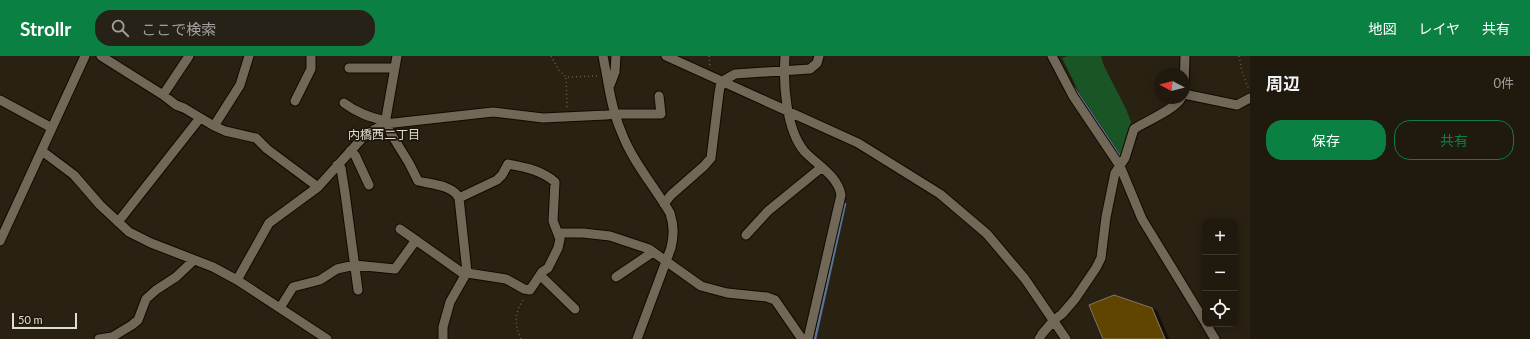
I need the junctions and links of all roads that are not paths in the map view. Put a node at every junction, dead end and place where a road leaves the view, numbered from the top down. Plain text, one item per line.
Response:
1 (85, 56) edge
2 (101, 56) edge
3 (189, 56) edge
4 (249, 56) edge
5 (311, 56) edge
6 (398, 56) edge
7 (604, 56) edge
8 (616, 56) edge
9 (666, 56) edge
10 (785, 56) edge
11 (819, 56) edge
12 (1052, 56) edge
13 (1185, 56) edge
14 (350, 68) dead end
15 (395, 68) junction
16 (1185, 68) edge
17 (784, 72) junction
18 (721, 82) junction
19 (610, 86) junction
20 (163, 95) junction
21 (1190, 95) edge
22 (659, 96) dead end
23 (1250, 98) edge
24 (0, 100) edge
25 (295, 101) dead end
26 (344, 104) dead end
27 (1177, 104) edge
28 (788, 110) junction
29 (615, 114) junction
30 (200, 118) junction
31 (385, 122) junction
32 (214, 126) junction
33 (52, 128) junction
34 (42, 151) junction
35 (350, 151) junction
36 (337, 165) junction
37 (1120, 166) junction
38 (822, 168) junction
39 (369, 185) dead end
40 (318, 187) junction
41 (459, 198) junction
42 (664, 204) junction
43 (118, 222) junction
44 (400, 228) dead end
45 (559, 233) junction
46 (746, 235) dead end
47 (416, 240) junction
48 (0, 241) edge
49 (654, 252) junction
50 (194, 260) junction
51 (666, 260) junction
52 (355, 265) junction
53 (467, 272) junction
54 (540, 275) junction
55 (616, 277) dead end
56 (237, 280) junction
57 (358, 290) dead end
58 (280, 308) junction
59 (575, 309) dead end
60 (1202, 316) edge
61 (1054, 320) junction
62 (1208, 327) edge
63 (99, 339) edge
64 (328, 339) edge
65 (443, 339) edge
66 (637, 339) edge
67 (802, 339) edge
68 (808, 339) edge
69 (1039, 339) edge
70 (1066, 339) edge
71 (1215, 339) edge

1 - 33 street
2 - 20 street
3 - 20 street
4 - 32 street
5 - 25 street
6 - 15 street
7 - 19 street
8 - 19 street
9 - 18 street
10 - 17 street
11 - 17 street
12 - 37 street
13 - 16 street
14 - 15 street
15 - 31 street
17 - 18 street
17 - 28 street
18 - 28 street
18 - 42 street
19 - 29 street
20 - 30 street
21 - 23 street
22 - 29 street
24 - 33 street
26 - 31 street
27 - 37 street
28 - 38 street
28 - 61 street
29 - 31 street
29 - 42 street
30 - 32 street
30 - 43 street
31 - 35 street
31 - 41 street
32 - 40 street
33 - 34 street
34 - 43 street
34 - 48 street
35 - 36 street
35 - 39 street
36 - 40 street
36 - 52 street
37 - 60 street
37 - 61 street
38 - 46 street
38 - 68 street
40 - 56 street
41 - 45 street
41 - 53 street
42 - 51 street
43 - 50 street
44 - 47 street
45 - 49 street
45 - 54 street
47 - 52 street
47 - 53 street
49 - 51 street
49 - 55 street
50 - 56 street
50 - 63 street
51 - 66 street
51 - 67 street
52 - 57 street
52 - 58 street
53 - 54 street
53 - 65 street
54 - 59 street
56 - 58 street
58 - 64 street
61 - 69 street
61 - 70 street
62 - 71 street

